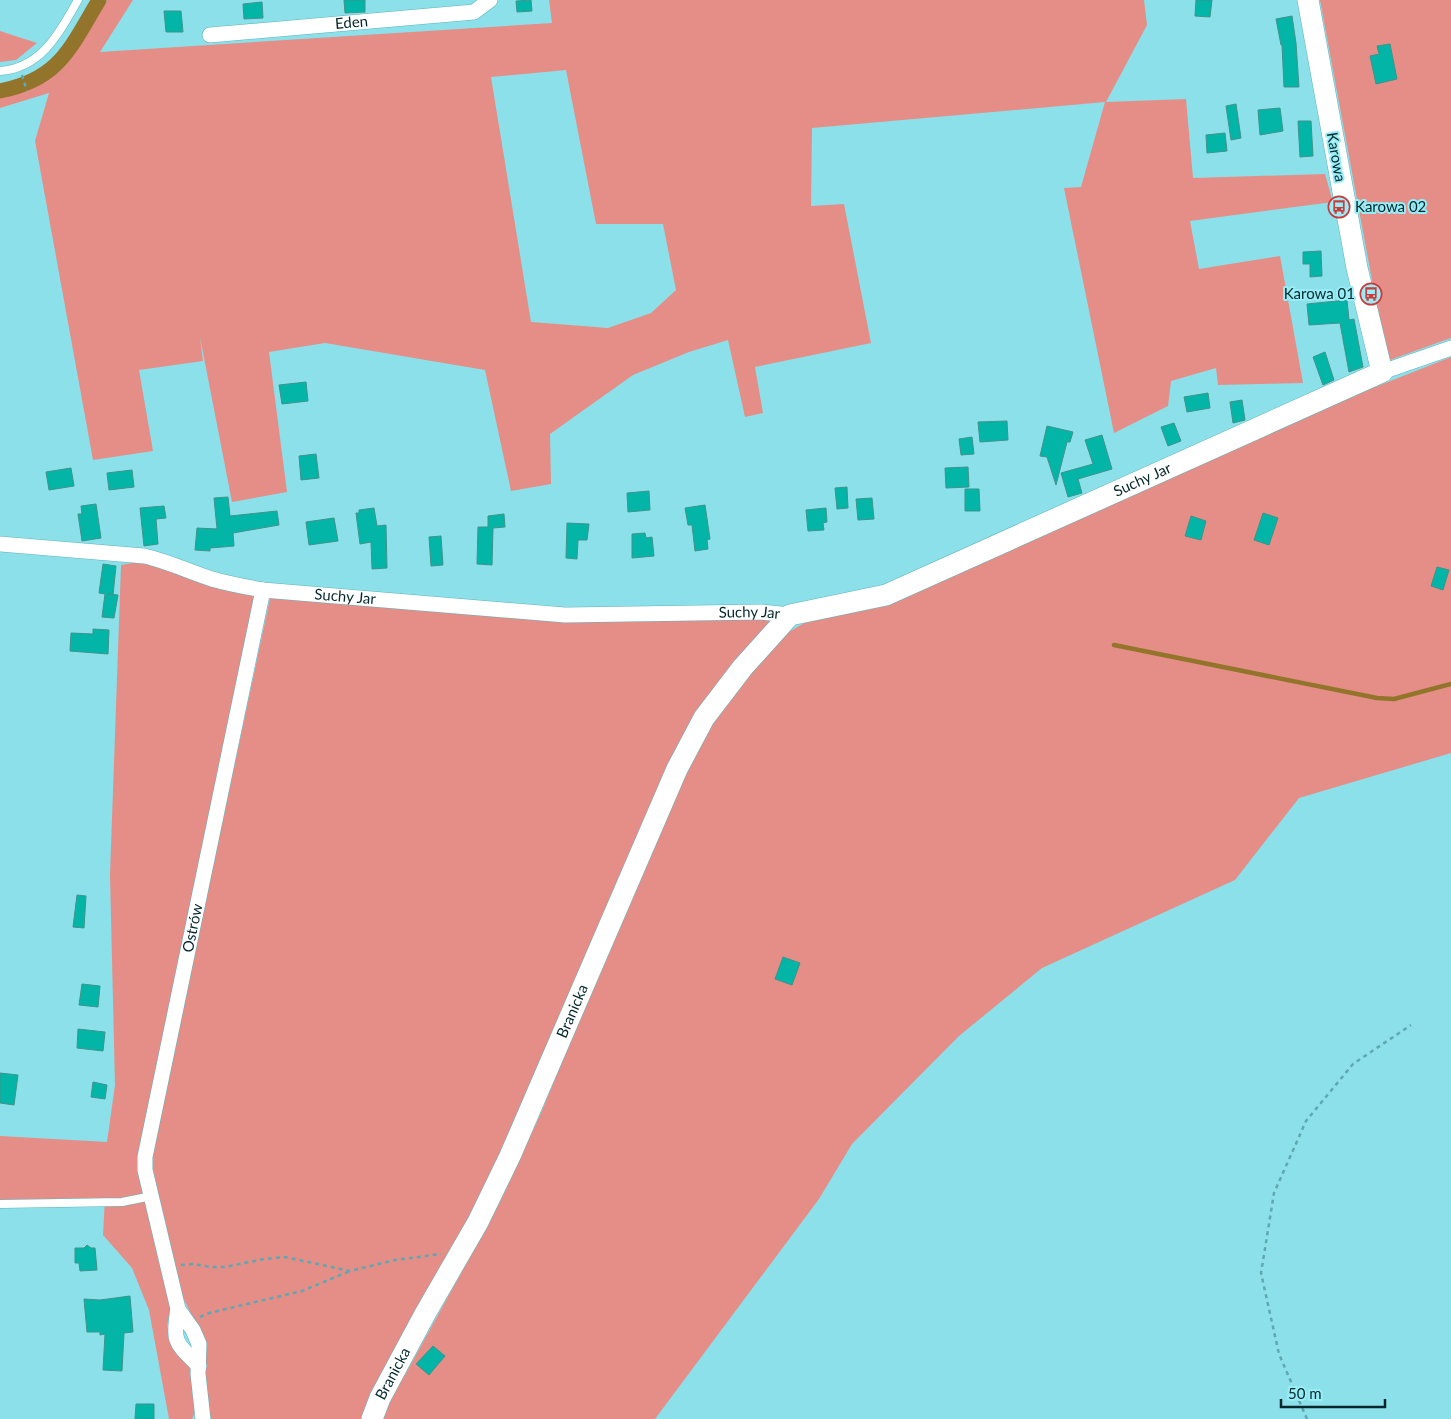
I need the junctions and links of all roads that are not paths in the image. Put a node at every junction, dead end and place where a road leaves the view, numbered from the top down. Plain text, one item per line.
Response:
1 (78, 0) edge
2 (490, 0) edge
3 (1308, 0) edge
4 (210, 35) dead end
5 (0, 71) edge
6 (1451, 348) edge
7 (1382, 372) junction
8 (0, 544) edge
9 (263, 590) junction
10 (790, 615) junction
11 (152, 1196) junction
12 (0, 1204) edge
13 (178, 1309) junction
14 (199, 1366) junction
15 (203, 1419) edge
16 (372, 1419) edge

1 - 5 lane
2 - 4 street, Eden
3 - 7 street, Karowa
6 - 7 street, Suchy Jar
7 - 10 street, Suchy Jar
8 - 9 street, Suchy Jar
9 - 10 street, Suchy Jar
9 - 11 street, Ostrów
10 - 16 street, Branicka
11 - 12 lane
11 - 13 street, Ostrów
13 - 14 street, Ostrów
13 - 14 street, Ostrów
14 - 15 street, Ostrów

